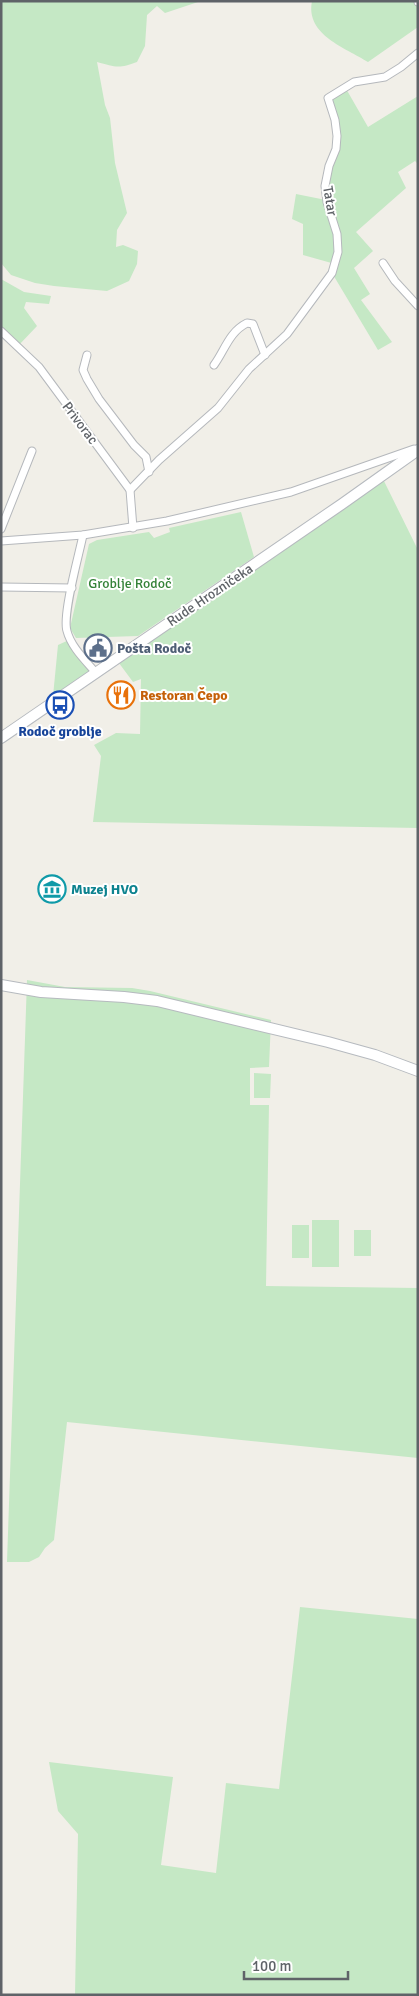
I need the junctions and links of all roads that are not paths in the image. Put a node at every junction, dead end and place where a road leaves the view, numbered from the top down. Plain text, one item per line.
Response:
1 (418, 53) edge
2 (383, 263) dead end
3 (418, 306) edge
4 (1, 330) edge
5 (265, 354) junction
6 (87, 355) dead end
7 (214, 365) dead end
8 (418, 449) edge
9 (32, 451) dead end
10 (149, 472) junction
11 (130, 490) junction
12 (133, 528) junction
13 (1, 529) edge
14 (83, 535) junction
15 (1, 541) edge
16 (1, 587) edge
17 (72, 588) junction
18 (96, 673) junction
19 (1, 738) edge
20 (1, 985) edge
21 (418, 1071) edge

1 - 5 street, Tatar
2 - 3 street
4 - 11 street, Privorac
5 - 7 street
5 - 10 street, Tatar
6 - 10 street
8 - 12 street
8 - 18 street, Rude Hrozničeka
9 - 13 street
10 - 11 street, Tatar
11 - 12 street
12 - 14 street
14 - 15 street
14 - 17 street
16 - 17 street
17 - 18 street
18 - 19 street, Rude Hrozničeka
20 - 21 street

